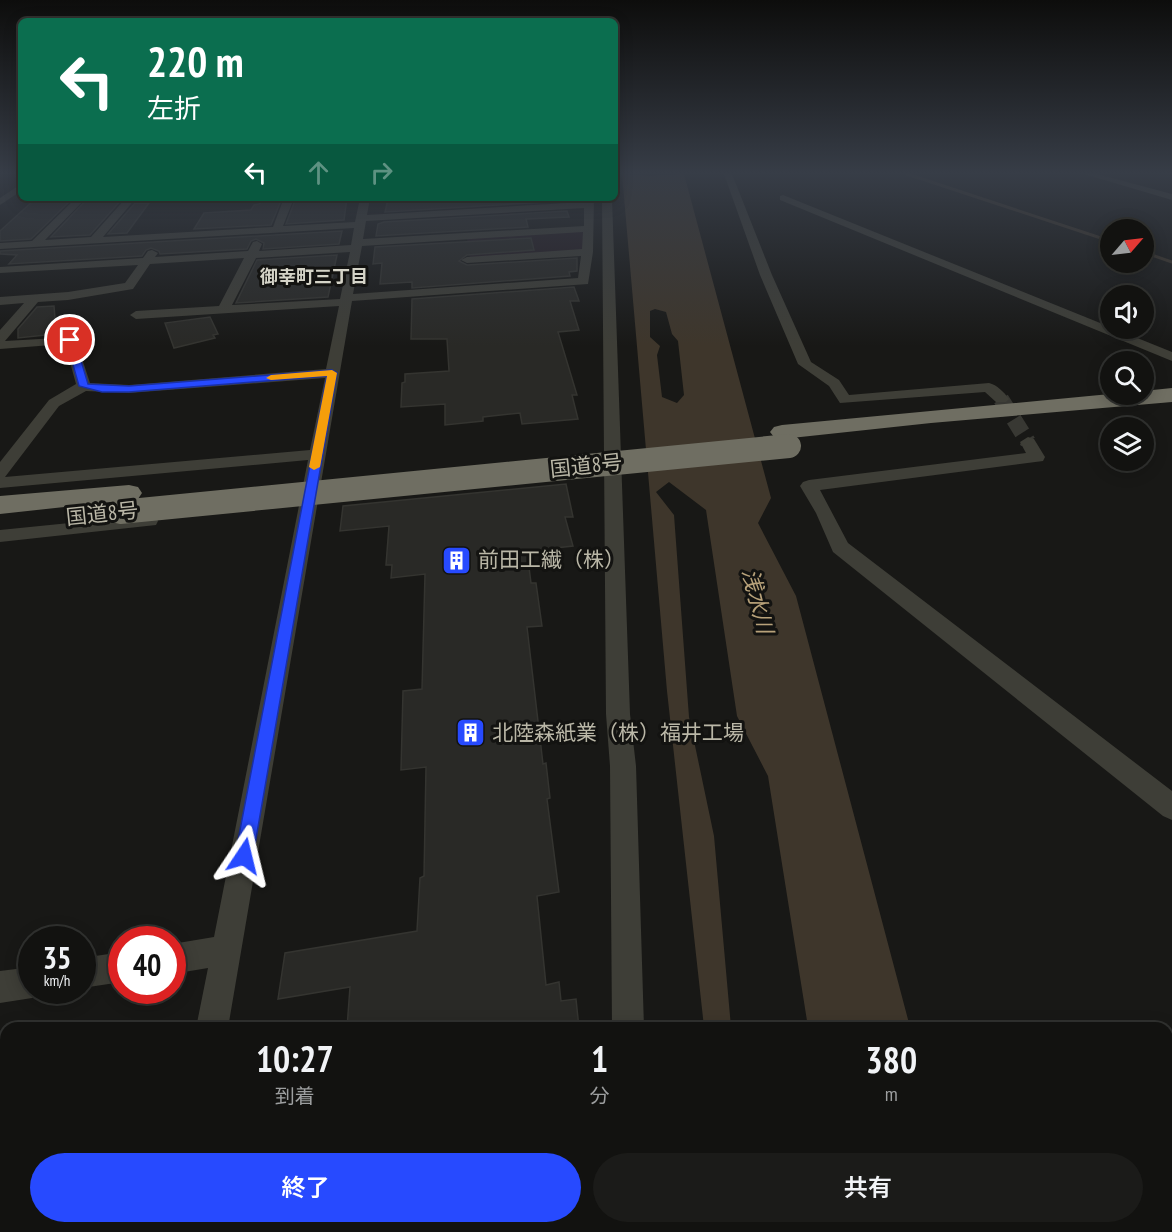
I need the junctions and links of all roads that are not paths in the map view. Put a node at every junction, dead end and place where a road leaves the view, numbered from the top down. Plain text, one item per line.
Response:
1 (48, 231) edge
2 (102, 231) edge
3 (238, 231) edge
4 (262, 231) edge
5 (359, 231) edge
6 (416, 231) edge
7 (451, 231) edge
8 (486, 231) edge
9 (590, 231) edge
10 (596, 231) edge
11 (750, 231) edge
12 (865, 231) edge
13 (163, 236) junction
14 (464, 237) junction
15 (95, 240) junction
16 (36, 243) junction
17 (0, 246) edge
18 (356, 246) junction
19 (588, 252) junction
20 (251, 255) junction
21 (146, 261) junction
22 (0, 270) edge
23 (469, 275) junction
24 (35, 298) junction
25 (346, 300) junction
26 (0, 301) edge
27 (224, 309) junction
28 (136, 315) dead end
29 (0, 338) edge
30 (0, 345) edge
31 (1172, 357) edge
32 (332, 373) junction
33 (84, 386) junction
34 (1172, 395) edge
35 (1001, 399) tunnel mouth
36 (1172, 409) edge
37 (786, 439) junction
38 (1028, 442) tunnel mouth
39 (316, 454) junction
40 (0, 473) edge
41 (0, 483) edge
42 (124, 503) junction
43 (0, 504) edge
44 (308, 506) junction
45 (0, 524) edge
46 (0, 536) edge
47 (1172, 807) edge
48 (227, 950) junction
49 (186, 957) edge
50 (18, 984) edge
51 (0, 987) edge
52 (213, 1022) edge
53 (628, 1022) edge

1 - 16 street
2 - 15 street
3 - 13 street
4 - 20 street
5 - 18 street
6 - 18 street
7 - 14 street
8 - 14 street
9 - 19 street
10 - 53 street
11 - 35 street
12 - 31 street
13 - 15 street
13 - 21 street
14 - 23 street
15 - 16 street
16 - 17 street
18 - 20 street
18 - 25 street
19 - 23 street
19 - 23 street
20 - 21 street
20 - 27 street
21 - 22 street
21 - 24 street
23 - 25 street
24 - 26 street
24 - 29 street
25 - 27 street
25 - 32 street
27 - 28 street
30 - 33 street
32 - 33 street
32 - 39 street
33 - 40 street
34 - 37 highway, 国道8号
36 - 37 highway, 国道8号
37 - 42 highway, 国道8号, bridge
38 - 47 street
39 - 41 street
39 - 44 street
42 - 43 highway, 国道8号
42 - 45 highway, 国道8号
44 - 46 street
44 - 48 street
48 - 49 street
48 - 52 street
50 - 51 street

